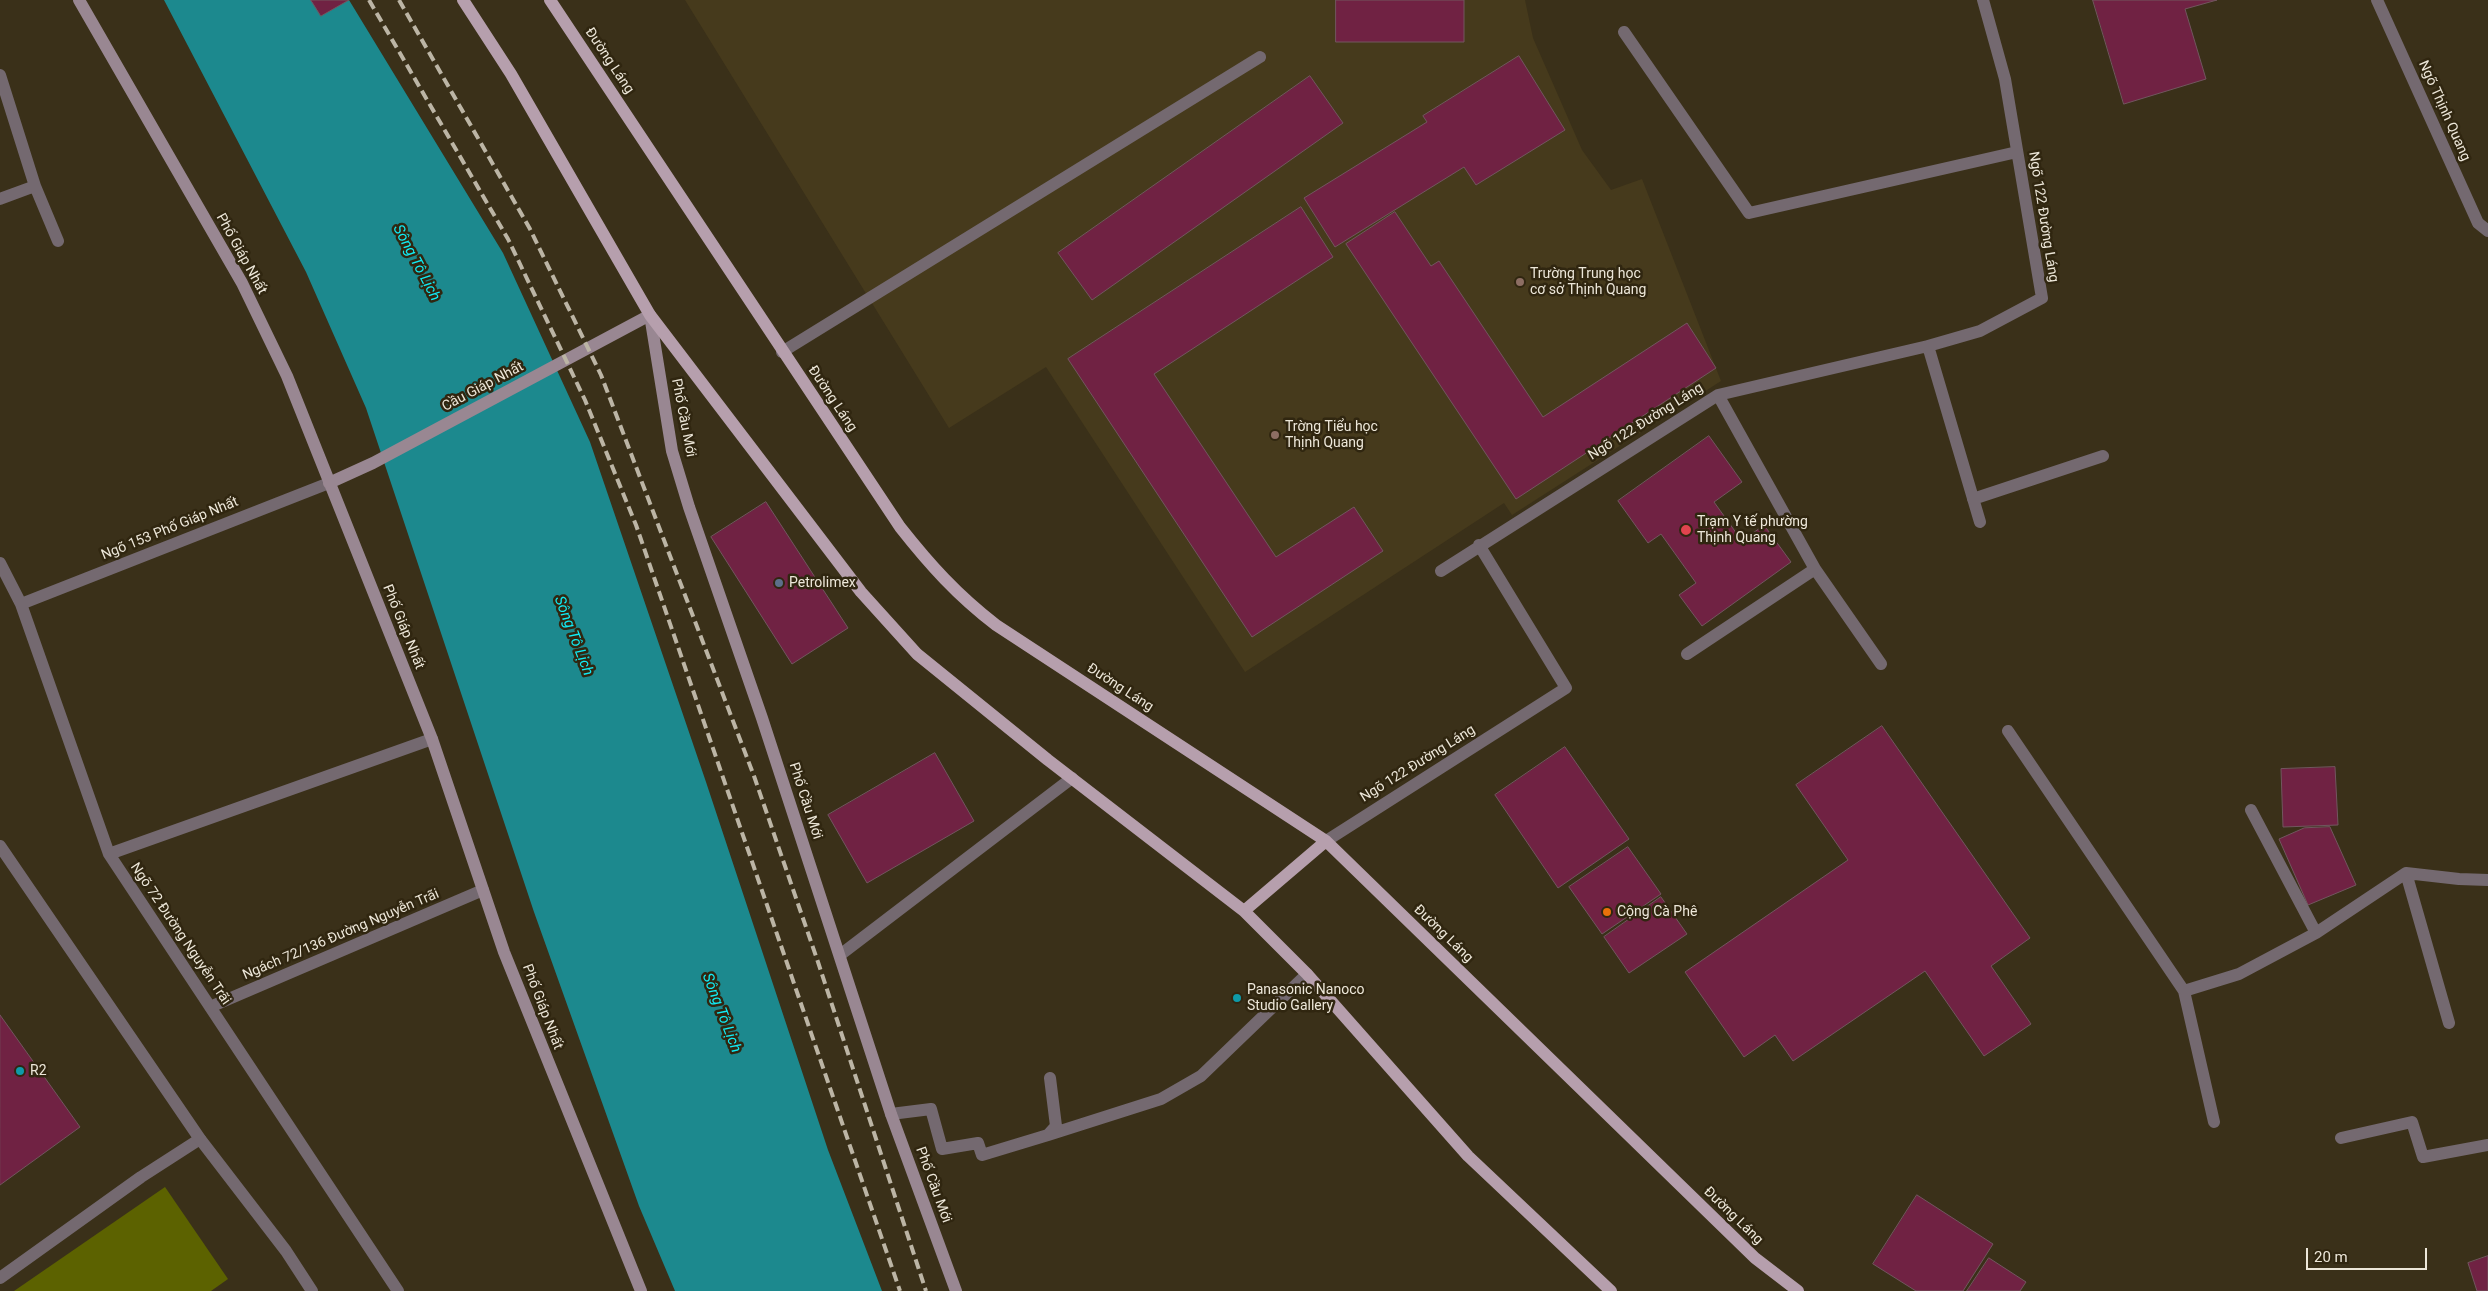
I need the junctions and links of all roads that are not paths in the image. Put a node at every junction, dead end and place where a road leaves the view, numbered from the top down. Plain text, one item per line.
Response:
1 (79, 0) edge
2 (464, 0) edge
3 (550, 0) edge
4 (1983, 0) edge
5 (2377, 0) edge
6 (1624, 32) dead end
7 (1260, 57) dead end
8 (0, 75) edge
9 (2017, 152) junction
10 (35, 186) junction
11 (0, 199) edge
12 (2488, 231) edge
13 (58, 241) dead end
14 (650, 315) junction
15 (1928, 346) junction
16 (782, 352) junction
17 (1718, 395) junction
18 (2102, 456) dead end
19 (329, 482) junction
20 (1973, 499) junction
21 (1980, 522) dead end
22 (1479, 545) junction
23 (0, 562) edge
24 (1815, 569) junction
25 (1441, 571) dead end
26 (21, 604) junction
27 (1687, 654) dead end
28 (1881, 664) dead end
29 (2008, 731) dead end
30 (432, 739) junction
31 (1072, 778) junction
32 (2251, 810) dead end
33 (1326, 841) junction
34 (0, 846) edge
35 (109, 854) junction
36 (2406, 873) junction
37 (2488, 880) edge
38 (483, 890) junction
39 (1244, 912) junction
40 (2316, 933) junction
41 (840, 955) junction
42 (1307, 974) junction
43 (2184, 991) junction
44 (210, 1007) junction
45 (2449, 1023) dead end
46 (1050, 1078) dead end
47 (891, 1114) junction
48 (2214, 1122) dead end
49 (1048, 1135) junction
50 (2341, 1138) dead end
51 (200, 1139) junction
52 (2488, 1145) edge
53 (0, 1278) edge
54 (312, 1291) edge
55 (398, 1291) edge
56 (641, 1291) edge
57 (956, 1291) edge
58 (1612, 1291) edge
59 (1798, 1291) edge

1 - 19 main road, Phố Giáp Nhất
2 - 14 main road
3 - 16 main road, Đường Láng
4 - 9 street, Ngõ 122 Đường Láng
5 - 12 street, Ngõ Thịnh Quang
6 - 9 street
7 - 16 street
8 - 10 street
9 - 15 street, Ngõ 122 Đường Láng
10 - 11 street
10 - 13 street
14 - 19 main road, Cầu Giáp Nhất
14 - 31 main road
14 - 41 main road, Phố Cầu Mới
15 - 17 street, Ngõ 122 Đường Láng
15 - 20 street
16 - 33 main road, Đường Láng
17 - 22 street, Ngõ 122 Đường Láng
17 - 24 street
18 - 20 street
19 - 26 street, Ngõ 153 Phố Giáp Nhất
19 - 30 main road, Phố Giáp Nhất
20 - 21 street
22 - 25 street
22 - 33 street, Ngõ 122 Đường Láng
23 - 26 street, Ngõ 72 Đường Nguyễn Trãi
24 - 27 street
24 - 28 street
26 - 35 street, Ngõ 72 Đường Nguyễn Trãi
29 - 43 street
30 - 35 street
30 - 38 main road, Phố Giáp Nhất
31 - 39 main road
31 - 41 street
32 - 40 street
33 - 39 main road
33 - 59 main road, Đường Láng
34 - 51 street
35 - 44 street, Ngõ 72 Đường Nguyễn Trãi
36 - 37 street
36 - 40 street
36 - 45 street
38 - 44 street, Ngách 72/136 Đường Nguyễn Trãi
38 - 56 main road, Phố Giáp Nhất
39 - 42 main road
40 - 43 street
41 - 47 main road, Phố Cầu Mới
42 - 49 street
42 - 58 main road
43 - 48 street
44 - 55 street, Ngõ 72 Đường Nguyễn Trãi
46 - 49 street
47 - 49 street
47 - 57 main road, Phố Cầu Mới
50 - 52 street
51 - 53 street
51 - 54 street

